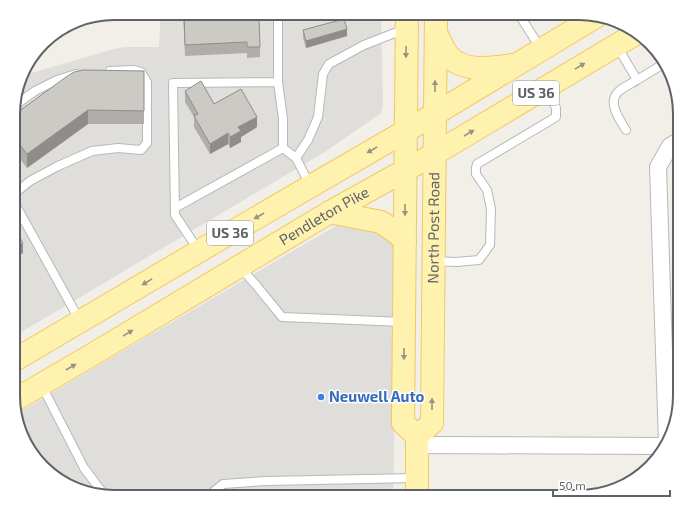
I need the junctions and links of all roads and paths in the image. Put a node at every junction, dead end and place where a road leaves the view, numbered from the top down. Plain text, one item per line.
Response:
1 (278, 20) edge
2 (523, 20) edge
3 (407, 21) edge
4 (589, 21) edge
5 (436, 23) edge
6 (631, 36) edge
7 (616, 45) junction
8 (542, 50) junction
9 (517, 65) junction
10 (660, 67) edge
11 (80, 72) edge
12 (103, 72) edge
13 (637, 80) junction
14 (278, 82) junction
15 (546, 87) junction
16 (21, 101) edge
17 (435, 114) junction
18 (626, 130) dead end
19 (406, 131) junction
20 (673, 144) edge
21 (283, 148) junction
22 (436, 154) junction
23 (296, 158) junction
24 (405, 171) junction
25 (310, 186) junction
26 (20, 189) edge
27 (175, 208) junction
28 (330, 212) junction
29 (20, 213) edge
30 (405, 241) junction
31 (199, 251) junction
32 (434, 261) junction
33 (239, 267) junction
34 (80, 322) junction
35 (404, 322) junction
36 (20, 357) edge
37 (41, 385) junction
38 (20, 397) edge
39 (666, 433) edge
40 (417, 441) junction
41 (659, 445) edge
42 (417, 487) edge
43 (99, 489) edge
44 (215, 490) edge

1 - 14 lane
2 - 8 lane
3 -> 19 main road, North Post Road
3 - 23 lane
4 - 8 main road, US 36
5 - 9 main road
17 -> 5 main road, North Post Road
6 - 7 main road, Pendleton Pike / US 36
7 - 13 lane
15 -> 7 main road, Pendleton Pike / US 36
8 - 9 main road, US 36
9 - 17 main road, US 36
10 - 13 lane
11 - 16 lane
12 - 26 lane
13 - 18 lane
14 - 21 lane
14 - 27 lane
22 -> 15 main road, Pendleton Pike / US 36
15 - 32 lane
17 - 19 main road, US 36
17 - 22 main road, North Post Road
19 - 24 main road, North Post Road
19 -> 25 main road, US 36
20 - 39 street
21 - 23 lane
21 - 27 lane
22 - 24 main road, Pendleton Pike / US 36
22 - 32 main road, North Post Road
23 - 25 lane
24 - 28 main road, Pendleton Pike / US 36
24 -> 30 main road, North Post Road
25 -> 31 main road, US 36
27 - 31 lane
28 - 30 main road
28 - 33 main road, Pendleton Pike / US 36
29 - 34 lane
30 - 35 main road, North Post Road
31 -> 34 main road, US 36
40 -> 32 main road, North Post Road
33 - 35 lane
37 -> 33 main road, Pendleton Pike / US 36
34 - 36 main road, US 36
35 -> 40 main road, North Post Road
37 - 38 main road, Pendleton Pike
37 - 43 lane
40 - 41 street
40 - 42 main road
42 - 44 lane

